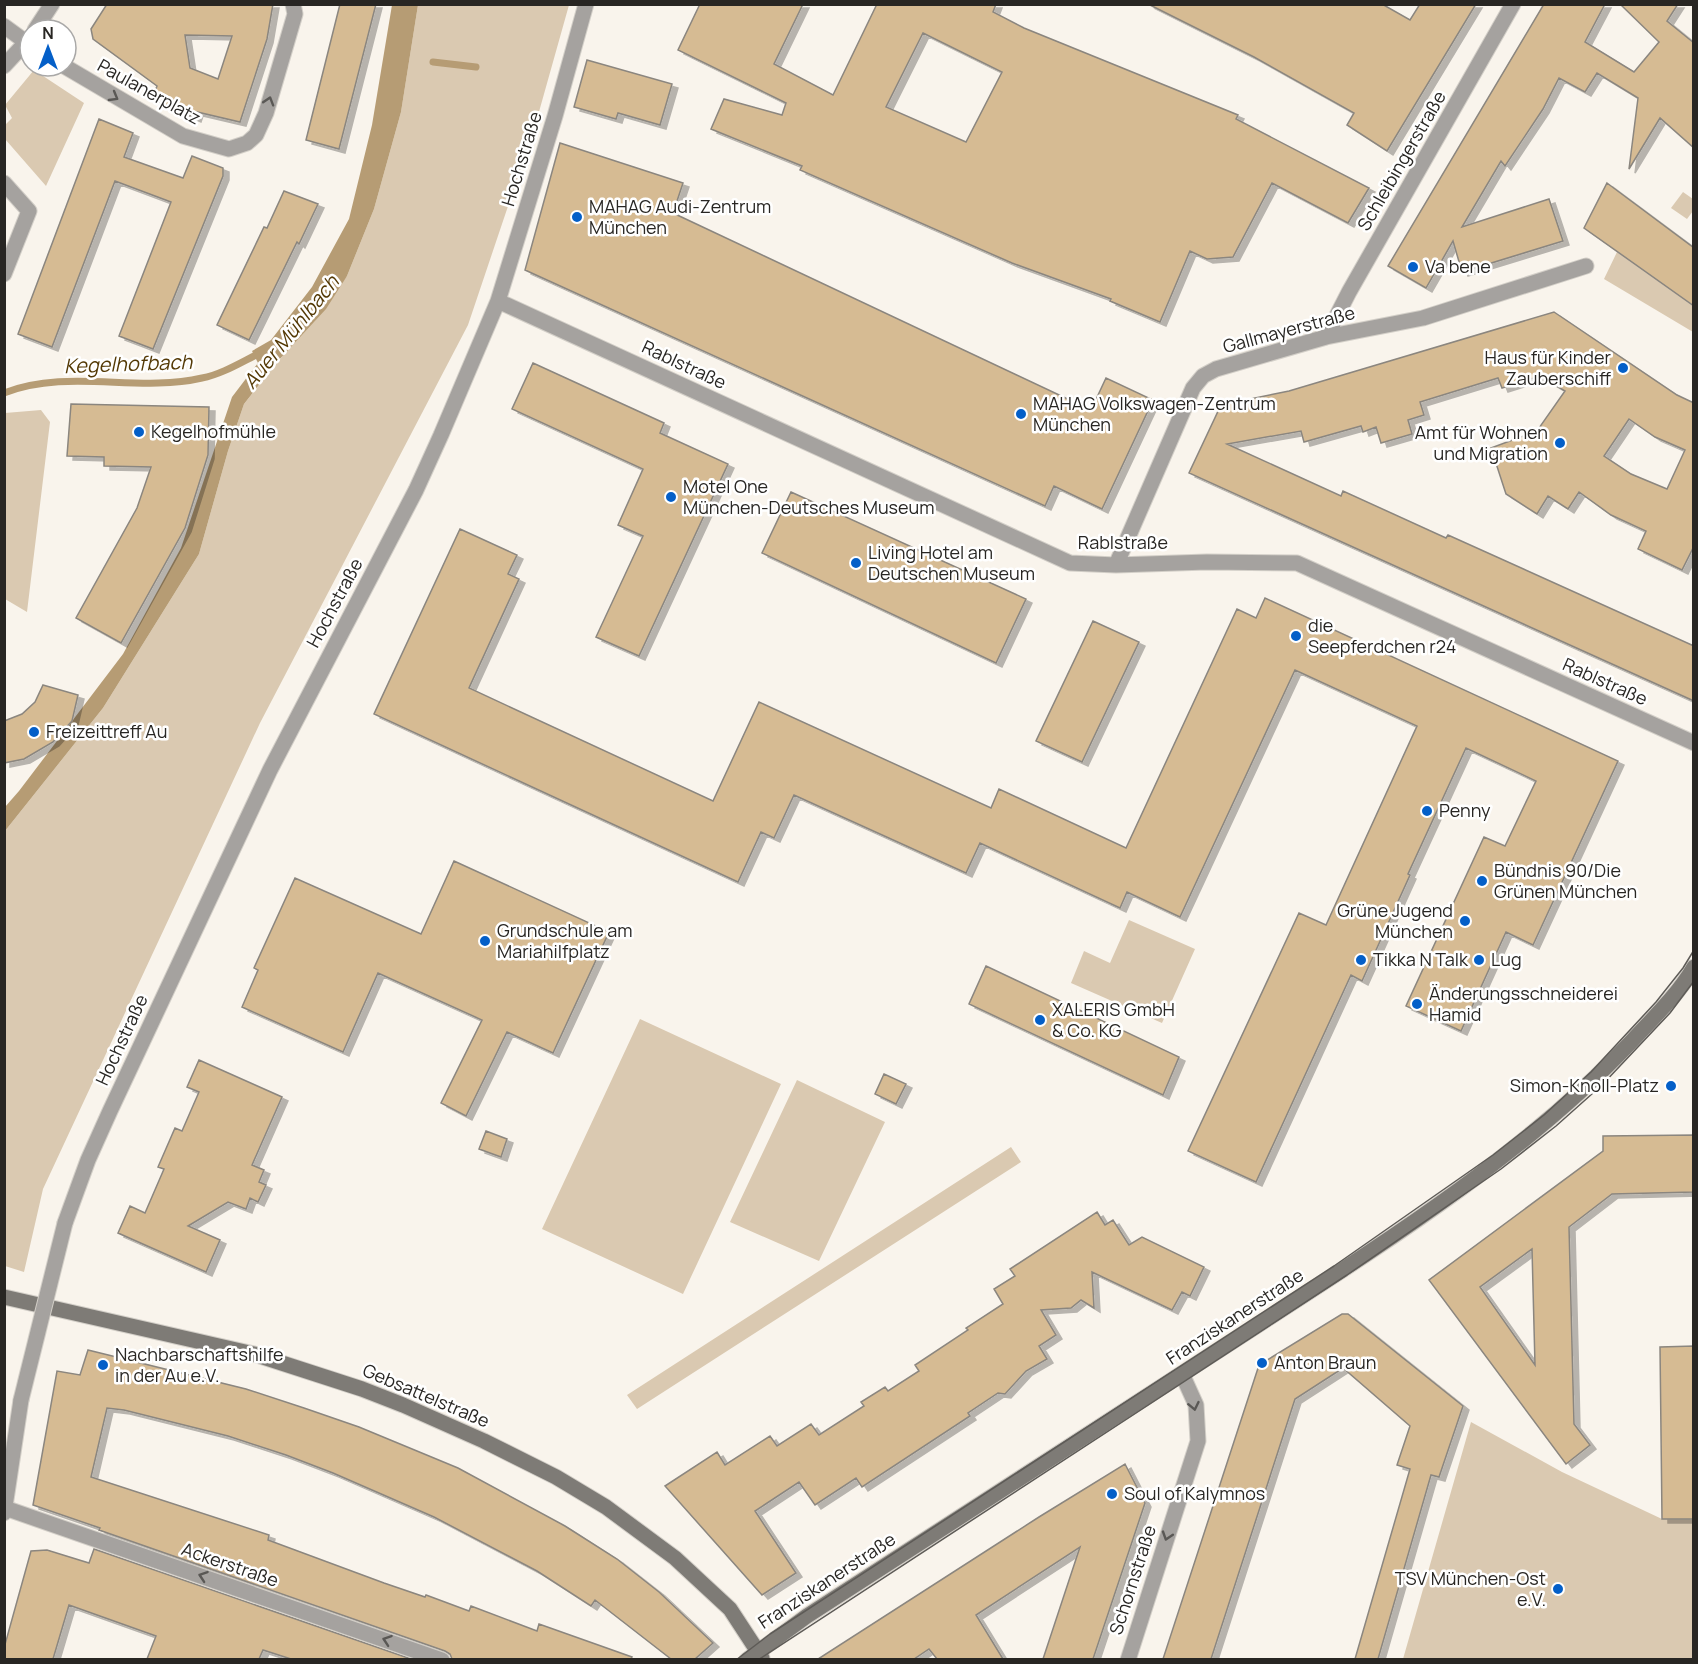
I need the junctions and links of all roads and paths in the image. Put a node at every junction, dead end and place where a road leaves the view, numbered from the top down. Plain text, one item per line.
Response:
1 (52, 4) edge
2 (293, 4) edge
3 (586, 4) edge
4 (1513, 4) edge
5 (43, 18) edge
6 (4, 26) edge
7 (18, 33) edge
8 (18, 51) edge
9 (4, 66) edge
10 (78, 74) edge
11 (4, 183) edge
12 (1586, 266) dead end
13 (4, 274) edge
14 (498, 301) junction
15 (1326, 337) junction
16 (1116, 566) junction
17 (1694, 743) edge
18 (1692, 973) edge
19 (4, 1297) edge
20 (1182, 1374) junction
21 (5, 1510) edge
22 (756, 1657) edge
23 (442, 1659) edge
24 (1128, 1659) edge

1 - 5 street
10 -> 2 street, Paulanerplatz
3 - 14 street, Hochstraße
4 - 15 street, Schleibingerstraße
6 - 7 street
8 - 9 street
11 - 13 street
12 - 15 street, Gallmayerstraße
14 - 16 street, Rablstraße
14 - 21 street, Hochstraße, bridge
15 - 16 street, Gallmayerstraße
16 - 17 street, Rablstraße
18 - 20 main road, Franziskanerstraße
19 - 22 main road, Gebsattelstraße
20 - 22 main road, Franziskanerstraße
20 -> 24 street, Schornstraße
23 -> 21 street, Ackerstraße

